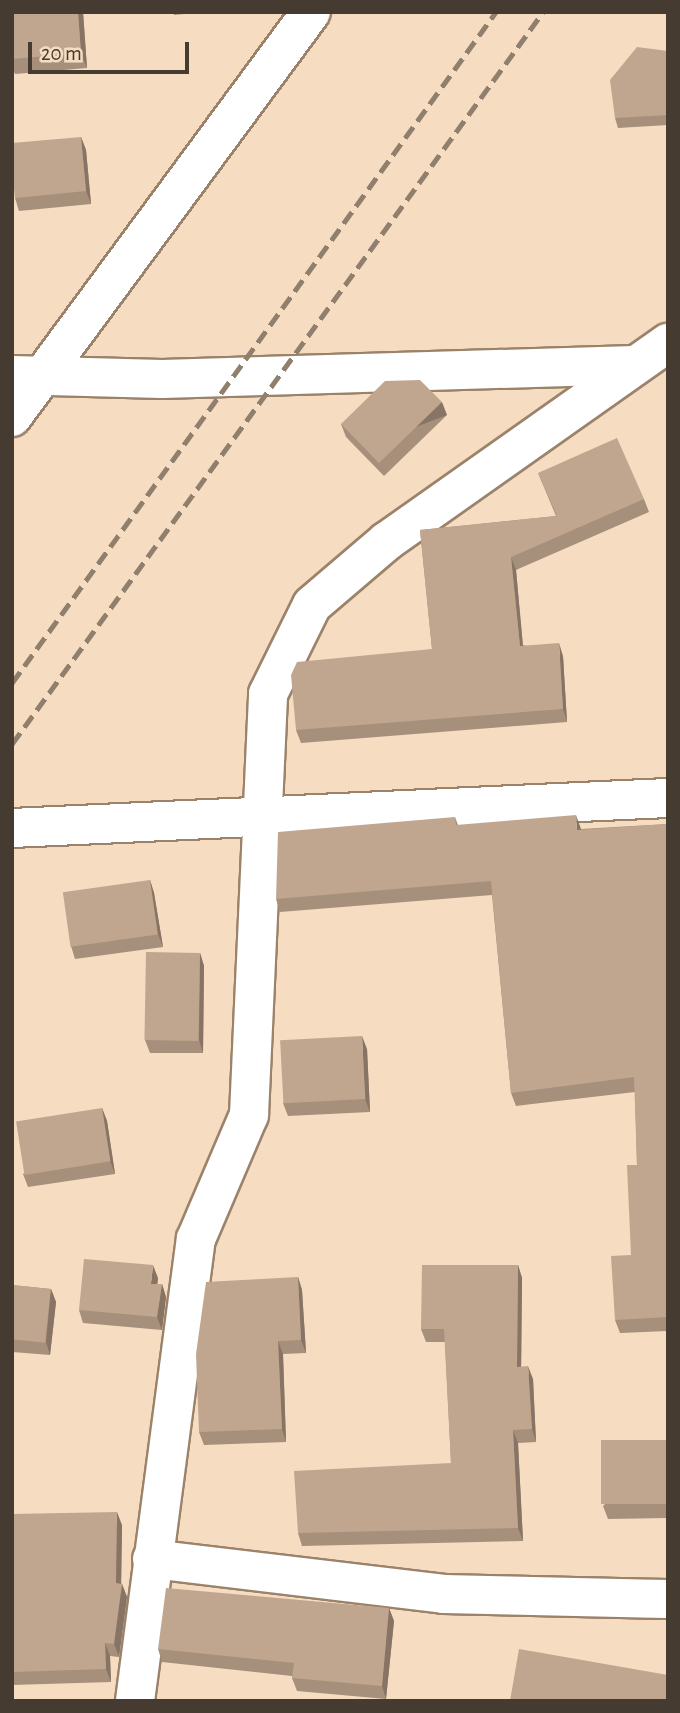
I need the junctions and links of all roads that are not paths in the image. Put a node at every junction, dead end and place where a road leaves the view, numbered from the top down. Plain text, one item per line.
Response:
1 (311, 12) edge
2 (668, 343) edge
3 (649, 364) edge
4 (28, 375) edge
5 (12, 417) edge
6 (668, 797) edge
7 (258, 818) junction
8 (12, 828) edge
9 (152, 1559) junction
10 (668, 1599) edge
11 (135, 1701) edge

1 - 4 street
2 - 3 street
3 - 4 street
3 - 7 street
4 - 5 street
6 - 7 street
7 - 8 street
7 - 9 street
9 - 10 street
9 - 11 street

